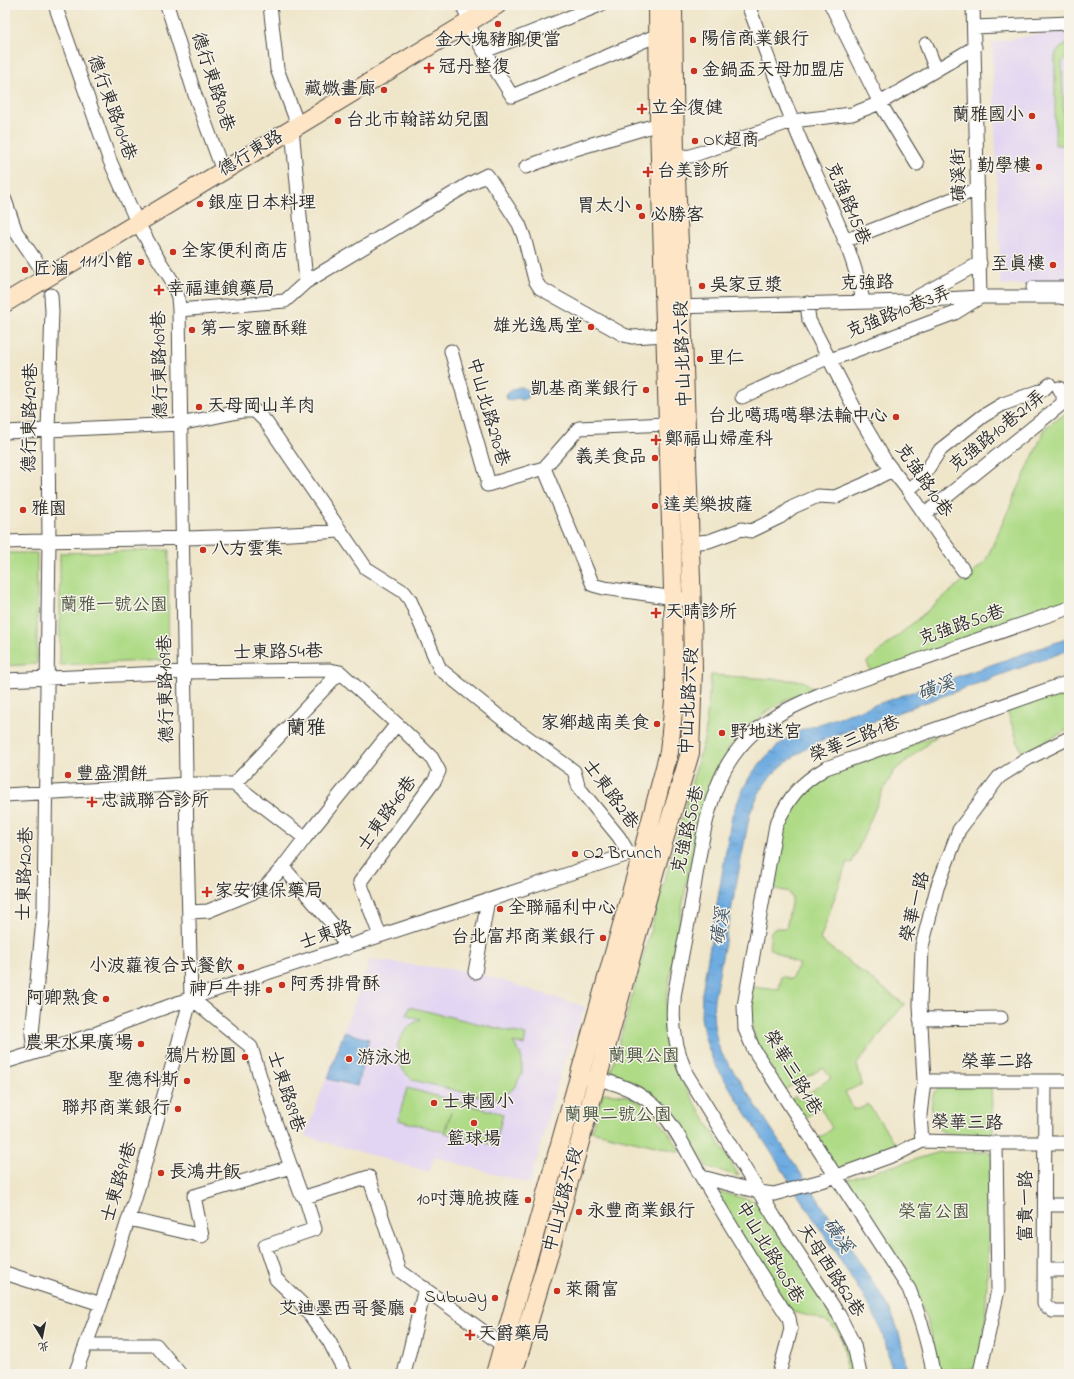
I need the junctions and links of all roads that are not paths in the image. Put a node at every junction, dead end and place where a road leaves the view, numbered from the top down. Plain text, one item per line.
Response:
1 (55, 5) edge
2 (167, 5) edge
3 (270, 5) edge
4 (463, 5) edge
5 (497, 5) edge
6 (600, 5) edge
7 (658, 5) edge
8 (673, 5) edge
9 (748, 5) edge
10 (831, 5) edge
11 (973, 5) edge
12 (469, 22) junction
13 (1069, 23) edge
14 (974, 27) junction
15 (658, 35) junction
16 (926, 44) dead end
17 (975, 47) junction
18 (485, 51) junction
19 (936, 70) junction
20 (880, 103) junction
21 (792, 122) junction
22 (659, 124) junction
23 (295, 127) junction
24 (668, 157) junction
25 (917, 164) dead end
26 (526, 167) dead end
27 (223, 171) junction
28 (978, 189) junction
29 (5, 200) edge
30 (137, 222) junction
31 (844, 241) junction
32 (980, 263) junction
33 (306, 282) junction
34 (48, 287) junction
35 (1069, 289) edge
36 (980, 297) junction
37 (1069, 299) edge
38 (863, 301) junction
39 (910, 301) junction
40 (5, 303) edge
41 (807, 303) junction
42 (674, 307) junction
43 (1069, 308) edge
44 (179, 310) junction
45 (665, 336) junction
46 (451, 351) dead end
47 (830, 359) junction
48 (742, 397) dead end
49 (180, 424) junction
50 (667, 424) junction
51 (48, 430) junction
52 (5, 432) edge
53 (544, 468) junction
54 (892, 470) junction
55 (908, 490) junction
56 (925, 514) junction
57 (339, 531) junction
58 (182, 539) junction
59 (49, 541) junction
60 (5, 542) edge
61 (690, 543) junction
62 (963, 570) dead end
63 (673, 598) junction
64 (692, 600) junction
65 (1069, 608) edge
66 (185, 672) junction
67 (340, 672) junction
68 (48, 678) junction
69 (5, 680) edge
70 (1069, 682) edge
71 (397, 724) junction
72 (1069, 738) edge
73 (187, 784) junction
74 (234, 784) junction
75 (46, 792) junction
76 (5, 795) edge
77 (305, 838) junction
78 (643, 855) junction
79 (283, 867) junction
80 (488, 900) junction
81 (189, 912) junction
82 (380, 936) junction
83 (347, 948) junction
84 (475, 972) dead end
85 (192, 998) junction
86 (1002, 1018) dead end
87 (920, 1019) junction
88 (34, 1052) junction
89 (5, 1062) edge
90 (578, 1077) junction
91 (597, 1079) junction
92 (924, 1081) junction
93 (1045, 1081) junction
94 (1069, 1081) edge
95 (922, 1141) junction
96 (996, 1143) junction
97 (1045, 1143) junction
98 (1069, 1143) edge
99 (291, 1167) junction
100 (702, 1177) junction
101 (830, 1178) junction
102 (759, 1192) junction
103 (305, 1197) junction
104 (1045, 1205) junction
105 (1069, 1205) edge
106 (129, 1219) junction
107 (1045, 1270) junction
108 (1069, 1270) edge
109 (5, 1273) edge
110 (425, 1288) junction
111 (101, 1304) junction
112 (1069, 1311) edge
113 (86, 1345) junction
114 (504, 1346) junction
115 (516, 1366) edge
116 (980, 1372) dead end
117 (75, 1374) edge
118 (180, 1374) edge
119 (346, 1374) edge
120 (404, 1374) edge
121 (495, 1374) edge
122 (779, 1374) edge
123 (860, 1374) edge
124 (932, 1374) edge

1 - 30 street, 德行東路104巷
2 - 27 street, 德行東路90巷
3 - 23 street
4 - 12 street
5 - 12 main road, 德行東路
6 - 18 street
7 - 15 main road, 中山北路六段
8 - 24 main road, 中山北路六段
9 - 21 street, 克強路15巷
10 - 20 street
11 - 14 street, 磺溪街
12 - 18 street
12 - 23 main road, 德行東路
13 - 14 street
14 - 17 street, 磺溪街
15 - 18 street
15 - 22 main road, 中山北路六段
16 - 19 street
17 - 19 street
17 - 28 street, 磺溪街
19 - 20 street
20 - 21 street
20 - 25 street
21 - 24 street
21 - 31 street, 克強路15巷
22 - 24 main road, 中山北路六段
22 - 26 street
23 - 27 main road, 德行東路
23 - 33 street
24 - 42 main road, 中山北路六段
27 - 30 main road, 德行東路
28 - 31 street
28 - 32 street, 磺溪街
29 - 34 street
30 - 34 main road, 德行東路
30 - 44 street, 德行東路109巷
31 - 38 street, 克強路15巷
32 - 36 street, 磺溪街
32 - 39 street
33 - 44 street
33 - 45 street
34 - 40 main road, 德行東路
34 - 51 street, 德行東路129巷
35 - 36 street
36 - 37 street, 克強路
36 - 39 street, 克強路
36 - 43 street
36 - 47 street, 克強路10巷3弄
38 - 39 street, 克強路
38 - 41 street, 克強路
41 - 42 street, 克強路
41 - 47 street, 克強路10巷
42 - 45 main road, 中山北路六段
42 - 61 main road, 中山北路六段
44 - 49 street, 德行東路109巷
45 - 50 main road, 中山北路六段
46 - 53 street, 中山北路290巷
47 - 48 street, 克強路10巷3弄
47 - 54 street, 克強路10巷
49 - 51 street
49 - 57 street, 士東路2巷
49 - 58 street, 德行東路109巷
50 - 53 street
50 - 63 main road, 中山北路六段
51 - 52 street
51 - 59 street, 德行東路129巷
53 - 63 street
54 - 55 street, 克強路10巷
54 - 61 street
55 - 56 street, 克強路10巷
55 - 56 street, 克強路10巷21弄
56 - 62 street, 克強路10巷
57 - 58 street
57 - 78 street, 士東路2巷
58 - 59 street
58 - 66 street, 德行東路109巷
59 - 60 street
59 - 68 street
61 - 64 main road, 中山北路六段
63 - 64 street
63 - 78 main road, 中山北路六段
64 - 78 main road, 中山北路六段
65 - 102 street, 克強路50巷
66 - 67 street, 士東路54巷
66 - 68 street, 士東路54巷
66 - 73 street, 德行東路109巷
67 - 71 street, 士東路54巷
67 - 74 street
68 - 69 street, 士東路54巷
68 - 75 street, 士東路120巷
70 - 101 street, 榮華三路1巷
71 - 77 street
71 - 82 street, 士東路46巷
72 - 87 street, 榮華一路
73 - 74 street
73 - 75 street
73 - 81 street, 德行東路109巷
74 - 77 street
75 - 76 street
75 - 88 street, 士東路120巷
77 - 79 street
78 - 80 street, 士東路
78 - 90 main road, 中山北路六段
78 - 91 main road, 中山北路六段
79 - 81 street
79 - 83 street
80 - 82 street, 士東路
80 - 84 street
81 - 85 street, 德行東路109巷
82 - 83 street, 士東路
83 - 85 street, 士東路
85 - 88 street, 士東路
85 - 99 street, 士東路89巷
85 - 106 street, 士東路91巷
86 - 87 street
87 - 92 street, 榮華一路
88 - 89 street, 士東路
90 - 91 street, 中山北路405巷
90 - 114 main road, 中山北路六段
91 - 100 street, 中山北路405巷
91 - 115 main road, 中山北路六段
92 - 93 street, 榮華二路
92 - 95 street, 榮華一路
93 - 94 street, 榮華二路
93 - 97 street, 富貴一路
95 - 96 street, 榮華三路
95 - 101 street, 榮華三路
96 - 97 street, 榮華三路
96 - 116 street
97 - 98 street, 榮華三路
97 - 104 street, 富貴一路
99 - 103 street, 士東路89巷
99 - 106 street
100 - 102 street
100 - 122 street, 中山北路405巷
101 - 102 street, 榮華三路
101 - 124 street, 榮華三路1巷
102 - 123 street, 天母西路62巷
103 - 110 street
103 - 119 street, 士東路89巷
104 - 105 street
104 - 107 street, 富貴一路
106 - 111 street, 士東路91巷
107 - 108 street
107 - 112 street, 富貴一路
109 - 111 street
110 - 114 street
110 - 120 street
111 - 113 street, 士東路91巷
113 - 117 street, 士東路91巷
113 - 118 street
114 - 115 street
114 - 121 main road, 中山北路六段

